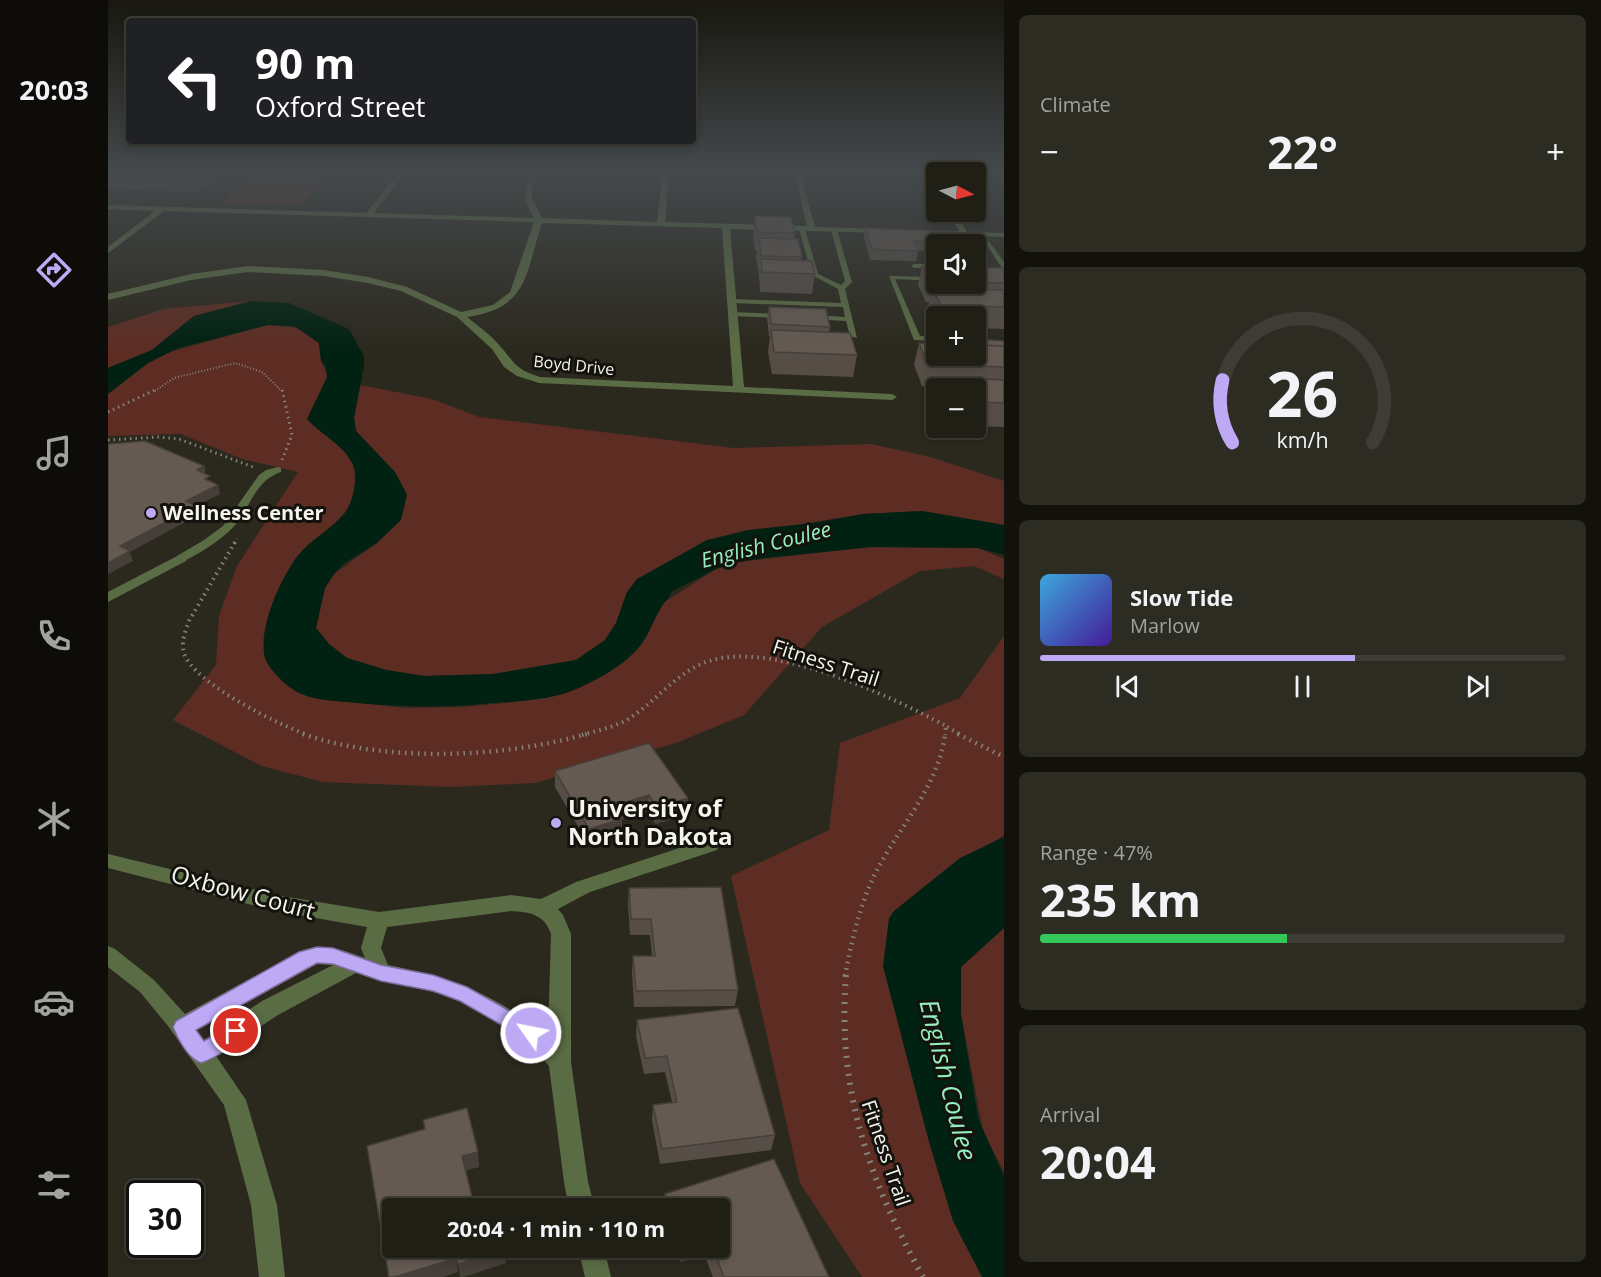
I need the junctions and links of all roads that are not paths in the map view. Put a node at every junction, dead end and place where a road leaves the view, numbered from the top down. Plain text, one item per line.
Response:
1 (834, 230) edge
2 (134, 231) edge
3 (535, 231) edge
4 (726, 231) edge
5 (802, 231) edge
6 (869, 231) edge
7 (893, 231) edge
8 (963, 231) edge
9 (929, 232) edge
10 (965, 234) joint
11 (986, 234) edge
12 (1004, 235) edge
13 (986, 241) edge
14 (108, 251) edge
15 (914, 266) edge
16 (926, 266) edge
17 (1004, 267) edge
18 (994, 268) edge
19 (926, 279) edge
20 (841, 288) junction
21 (108, 297) edge
22 (732, 301) junction
23 (846, 305) junction
24 (733, 314) junction
25 (460, 315) junction
26 (791, 316) edge
27 (803, 317) edge
28 (849, 319) junction
29 (854, 336) edge
30 (926, 339) edge
31 (739, 390) junction
32 (892, 397) dead end
33 (278, 470) road end
34 (181, 558) joint
35 (108, 598) edge
36 (710, 845) dead end
37 (108, 861) edge
38 (544, 907) junction
39 (379, 920) junction
40 (108, 955) edge
41 (354, 964) junction
42 (381, 973) junction
43 (183, 1027) junction
44 (201, 1053) junction
45 (560, 1062) junction
46 (580, 1198) edge
47 (593, 1258) edge
48 (272, 1277) edge
49 (598, 1277) edge

1 - 20 lane
2 - 14 street
3 - 25 street
4 - 22 street
5 - 20 lane
6 - 7 street
8 - 10 street
9 - 10 street
11 - 12 street
13 - 17 lane
15 - 16 lane
17 - 18 lane
19 - 30 lane
20 - 23 lane
21 - 25 street, Boyd Drive
22 - 23 lane
22 - 24 street
23 - 28 lane
24 - 26 lane
24 - 31 street
25 - 31 street, Boyd Drive
27 - 28 lane
28 - 29 lane
31 - 32 street, Boyd Drive
33 - 34 lane
34 - 35 street
36 - 38 street
37 - 39 street, Oxbow Court
38 - 39 street, Oxbow Court
38 - 45 street
39 - 42 street
40 - 43 street
41 - 42 street
41 - 43 street
41 - 44 street
42 - 45 street
43 - 44 street
44 - 48 street
45 - 46 street
47 - 49 street

